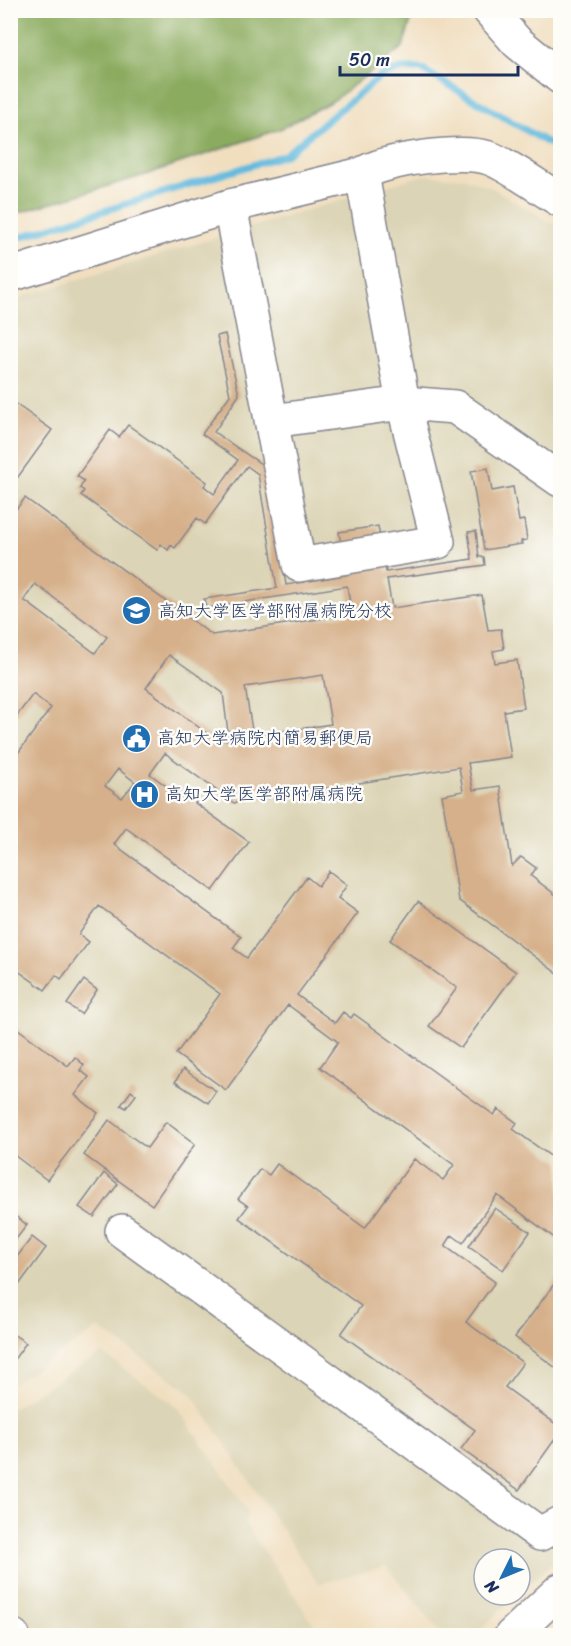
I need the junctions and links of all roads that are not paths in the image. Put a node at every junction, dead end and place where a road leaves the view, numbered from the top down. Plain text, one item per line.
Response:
1 (489, 10) edge
2 (561, 77) edge
3 (362, 174) junction
4 (561, 200) edge
5 (230, 206) junction
6 (10, 275) edge
7 (403, 403) junction
8 (272, 421) junction
9 (561, 480) edge
10 (122, 1231) dead end
11 (561, 1523) edge
12 (561, 1590) edge
13 (511, 1635) edge

1 - 2 street
3 - 4 street
3 - 5 street
3 - 7 street
5 - 6 street
5 - 8 street
7 - 8 street
7 - 8 street
7 - 9 street
10 - 11 street
12 - 13 street

